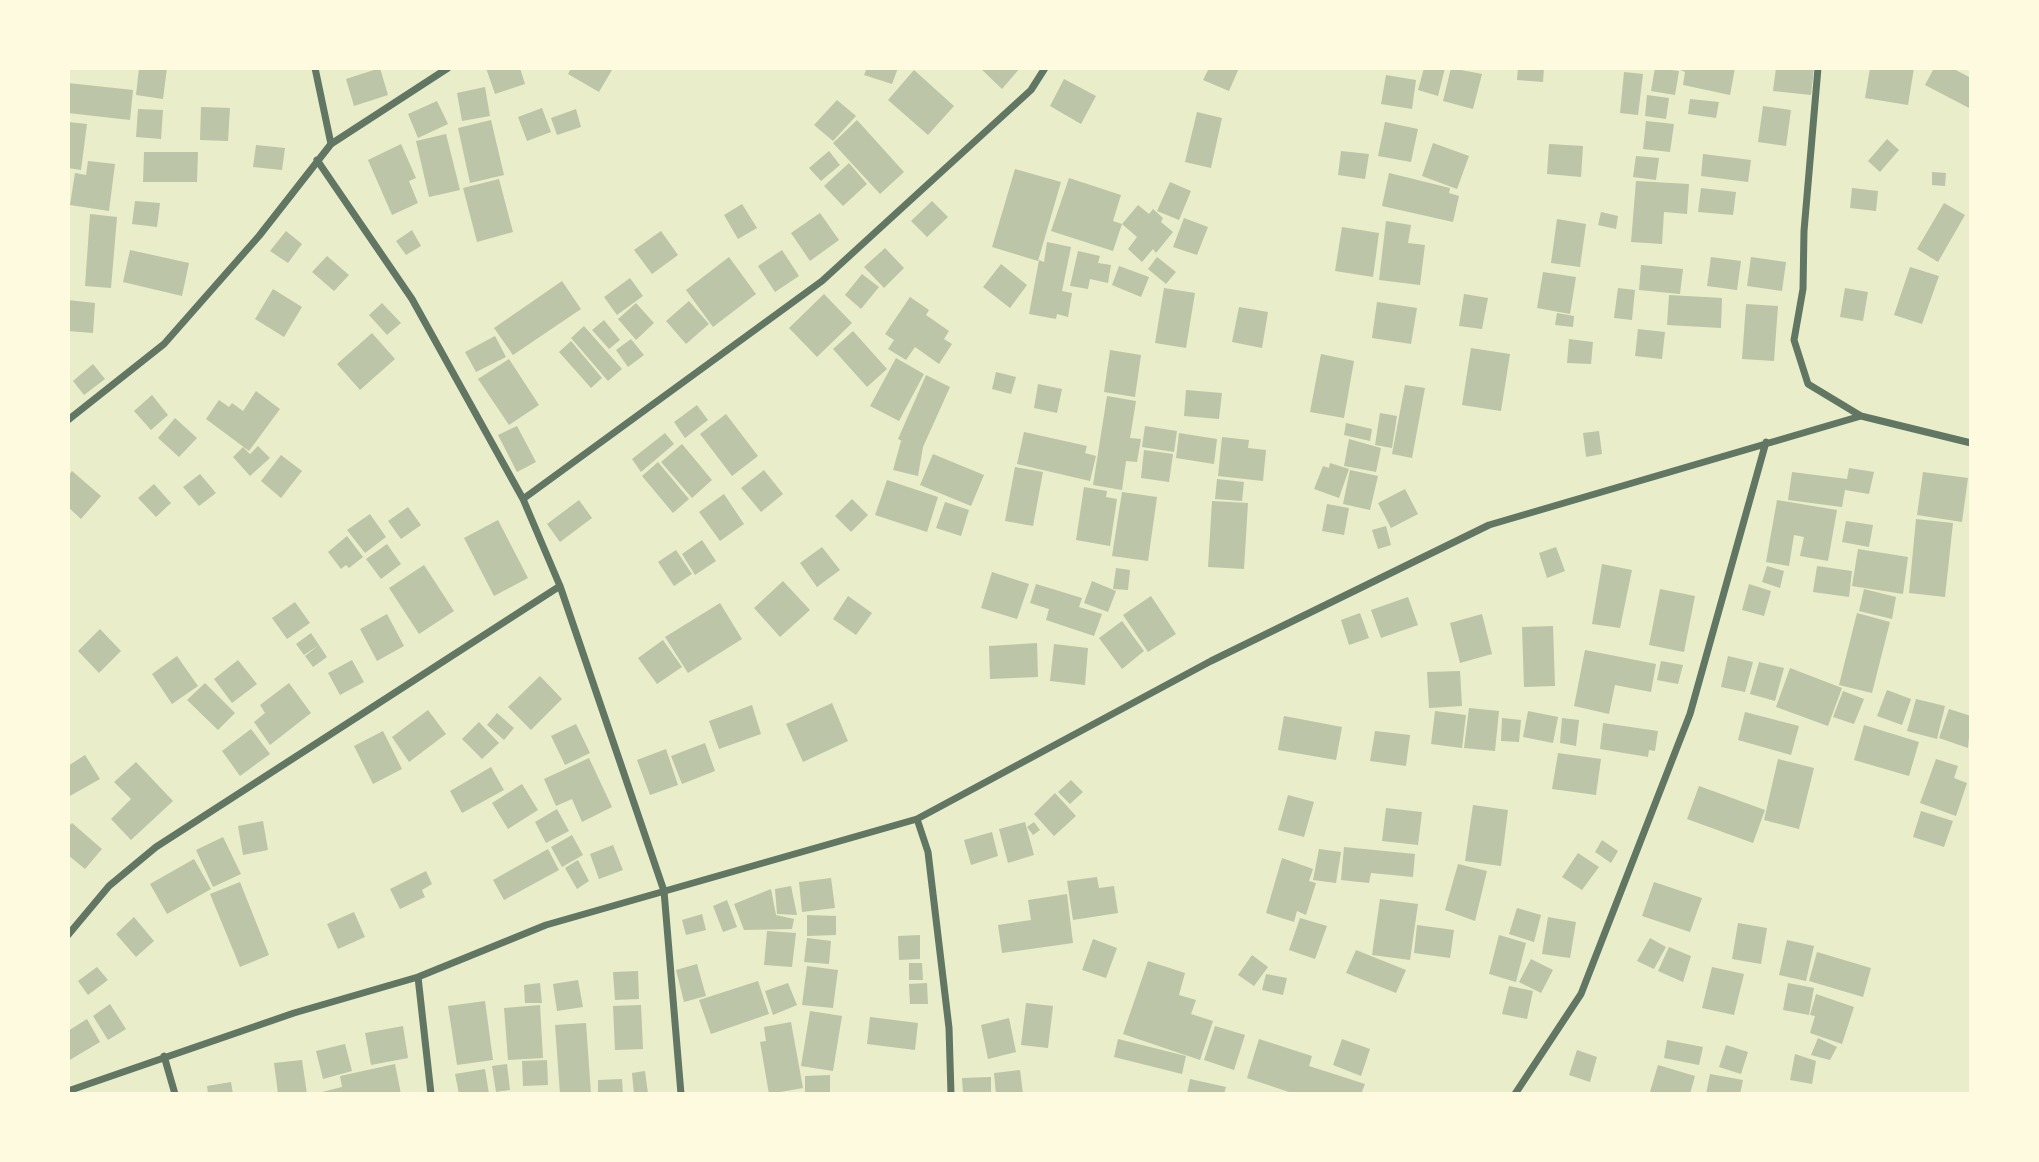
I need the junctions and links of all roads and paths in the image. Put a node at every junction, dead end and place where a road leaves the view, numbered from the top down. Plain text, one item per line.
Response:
1 (315, 68) edge
2 (448, 68) edge
3 (1045, 68) edge
4 (1818, 68) edge
5 (331, 144) junction
6 (317, 160) junction
7 (1861, 416) junction
8 (68, 420) edge
9 (1766, 442) junction
10 (1971, 443) edge
11 (523, 499) junction
12 (560, 586) junction
13 (917, 819) junction
14 (664, 891) junction
15 (68, 935) edge
16 (418, 977) junction
17 (164, 1056) junction
18 (68, 1091) edge
19 (175, 1094) edge
20 (431, 1094) edge
21 (681, 1094) edge
22 (951, 1094) edge
23 (1515, 1094) edge

1 - 5 street
2 - 5 street
3 - 11 street
4 - 7 street
5 - 6 street
6 - 8 street
6 - 11 street
7 - 9 street
7 - 10 street
9 - 13 street
9 - 23 street
11 - 12 street
12 - 14 street
12 - 15 street
13 - 14 street
13 - 22 street
14 - 16 street
14 - 21 street
16 - 17 street
16 - 20 street
17 - 18 street
17 - 19 street

